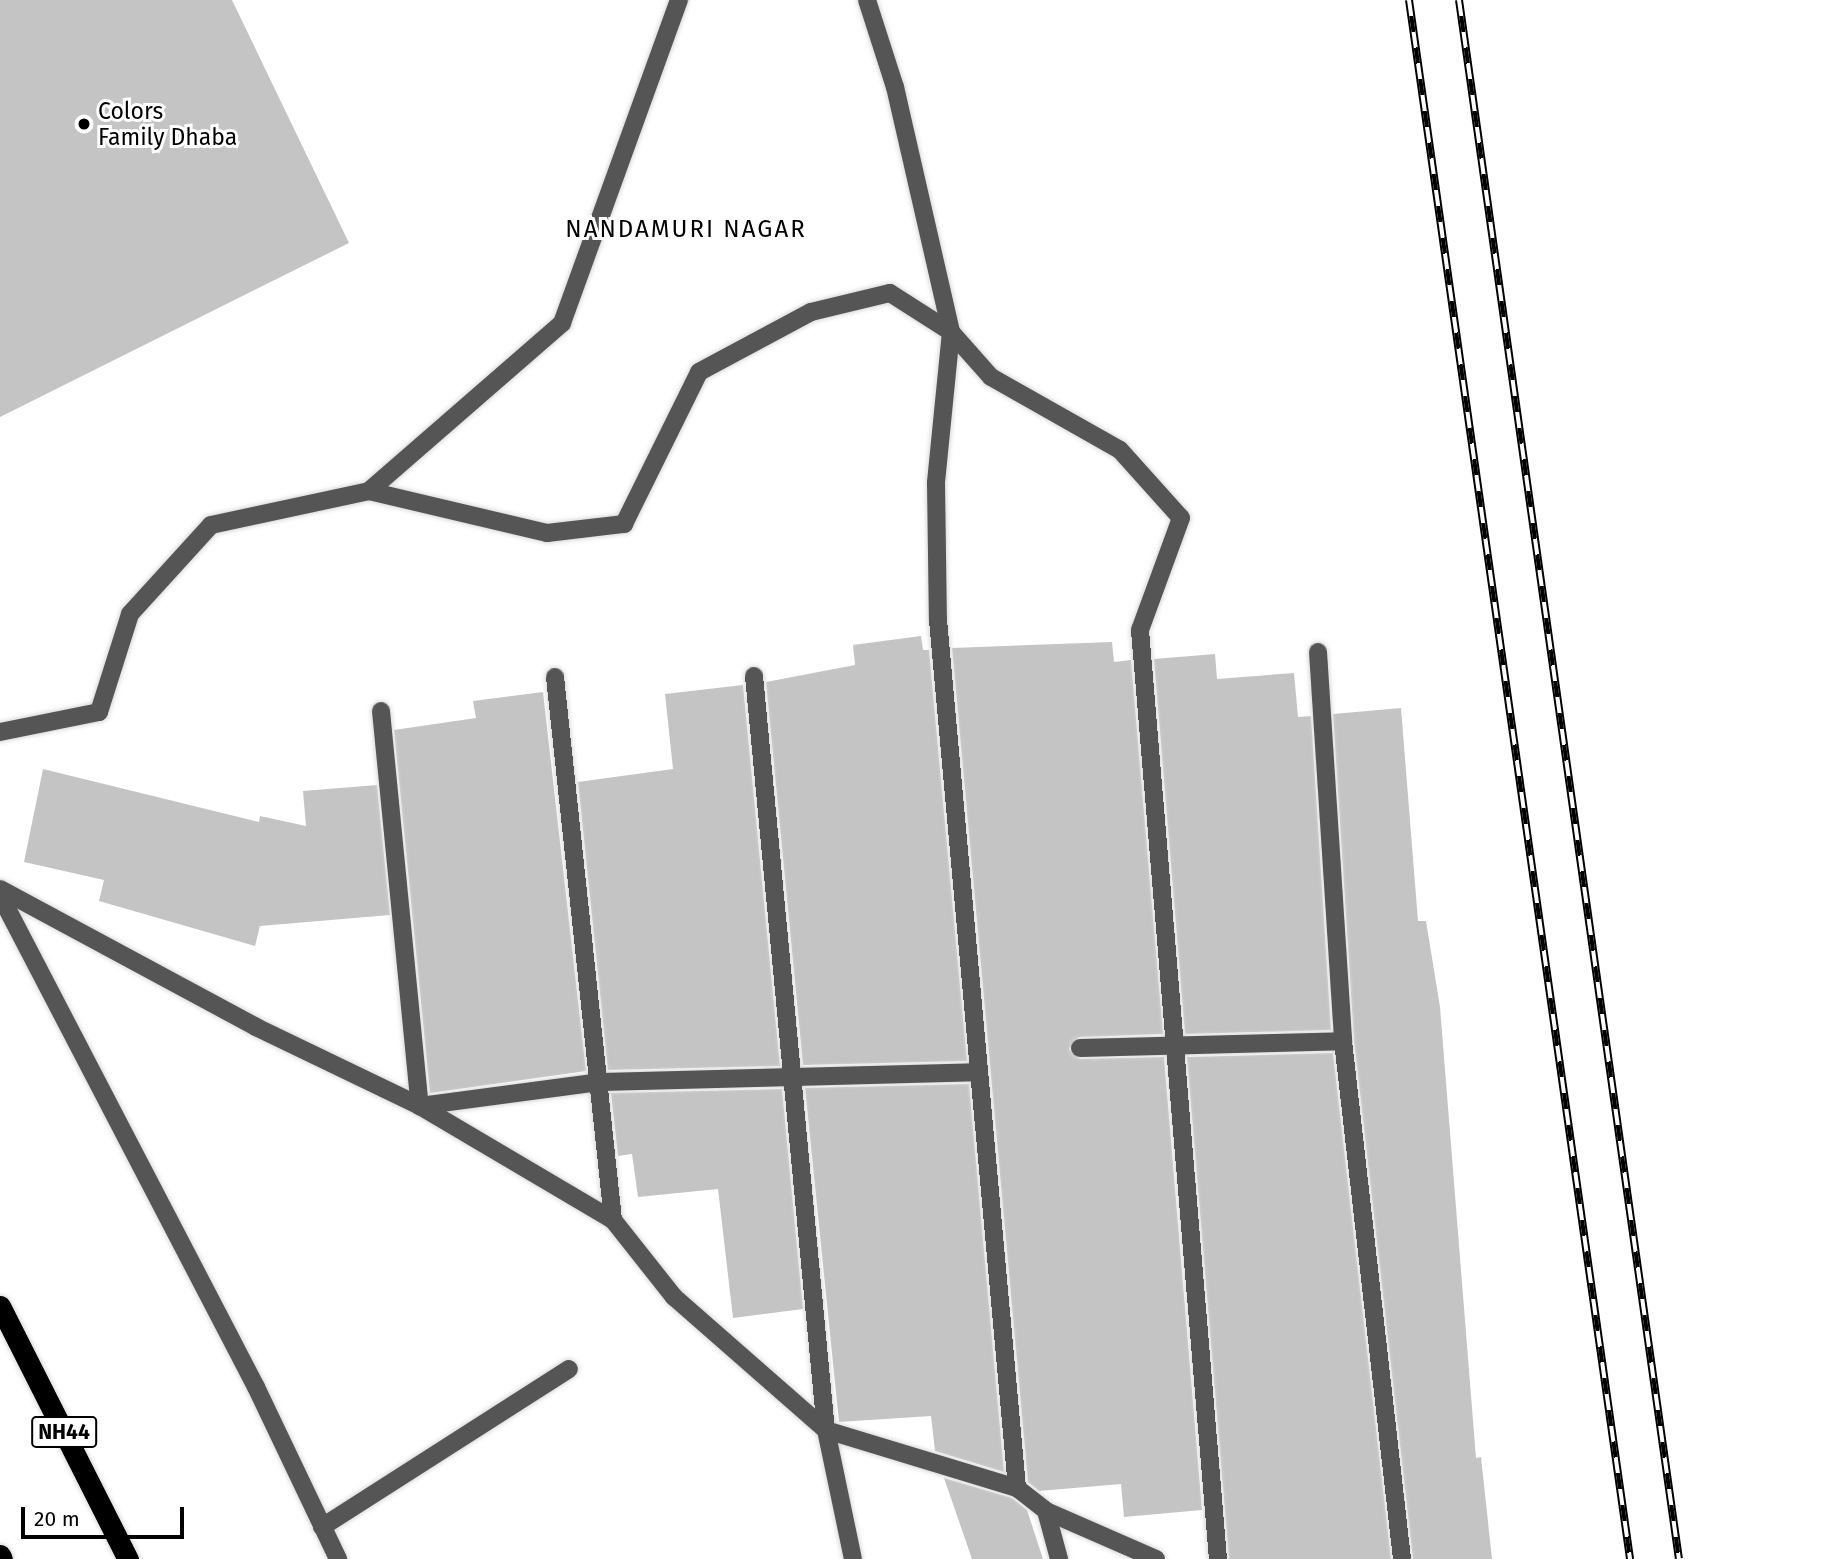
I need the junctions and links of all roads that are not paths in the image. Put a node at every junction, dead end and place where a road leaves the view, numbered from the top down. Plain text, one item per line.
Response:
1 (679, 0) edge
2 (867, 0) edge
3 (951, 332) junction
4 (369, 491) junction
5 (1318, 652) dead end
6 (754, 676) dead end
7 (555, 677) dead end
8 (382, 711) dead end
9 (0, 732) edge
10 (0, 889) edge
11 (0, 895) edge
12 (1343, 1041) junction
13 (1080, 1048) dead end
14 (1171, 1049) junction
15 (977, 1072) junction
16 (790, 1074) junction
17 (601, 1082) junction
18 (419, 1105) junction
19 (612, 1220) junction
20 (0, 1306) edge
21 (569, 1369) dead end
22 (826, 1430) junction
23 (1017, 1488) junction
24 (1046, 1511) junction
25 (322, 1527) junction
26 (128, 1559) edge
27 (338, 1559) edge
28 (853, 1559) edge
29 (1059, 1559) edge
30 (1156, 1559) edge
31 (1218, 1559) edge
32 (1402, 1559) edge

1 - 4 street
2 - 3 street
3 - 4 street
3 - 14 street
3 - 15 street
4 - 9 street
5 - 12 street
6 - 16 street
7 - 17 street
8 - 18 street
10 - 18 street
11 - 25 street
12 - 14 street
12 - 32 street
13 - 14 street
14 - 31 street
15 - 16 street
15 - 23 street
16 - 17 street
16 - 22 street
17 - 18 street
17 - 19 street
18 - 19 street
19 - 22 street
20 - 26 highway, NH44
21 - 25 street
22 - 23 street
22 - 28 street
23 - 24 street
24 - 29 street
24 - 30 street
25 - 27 street

